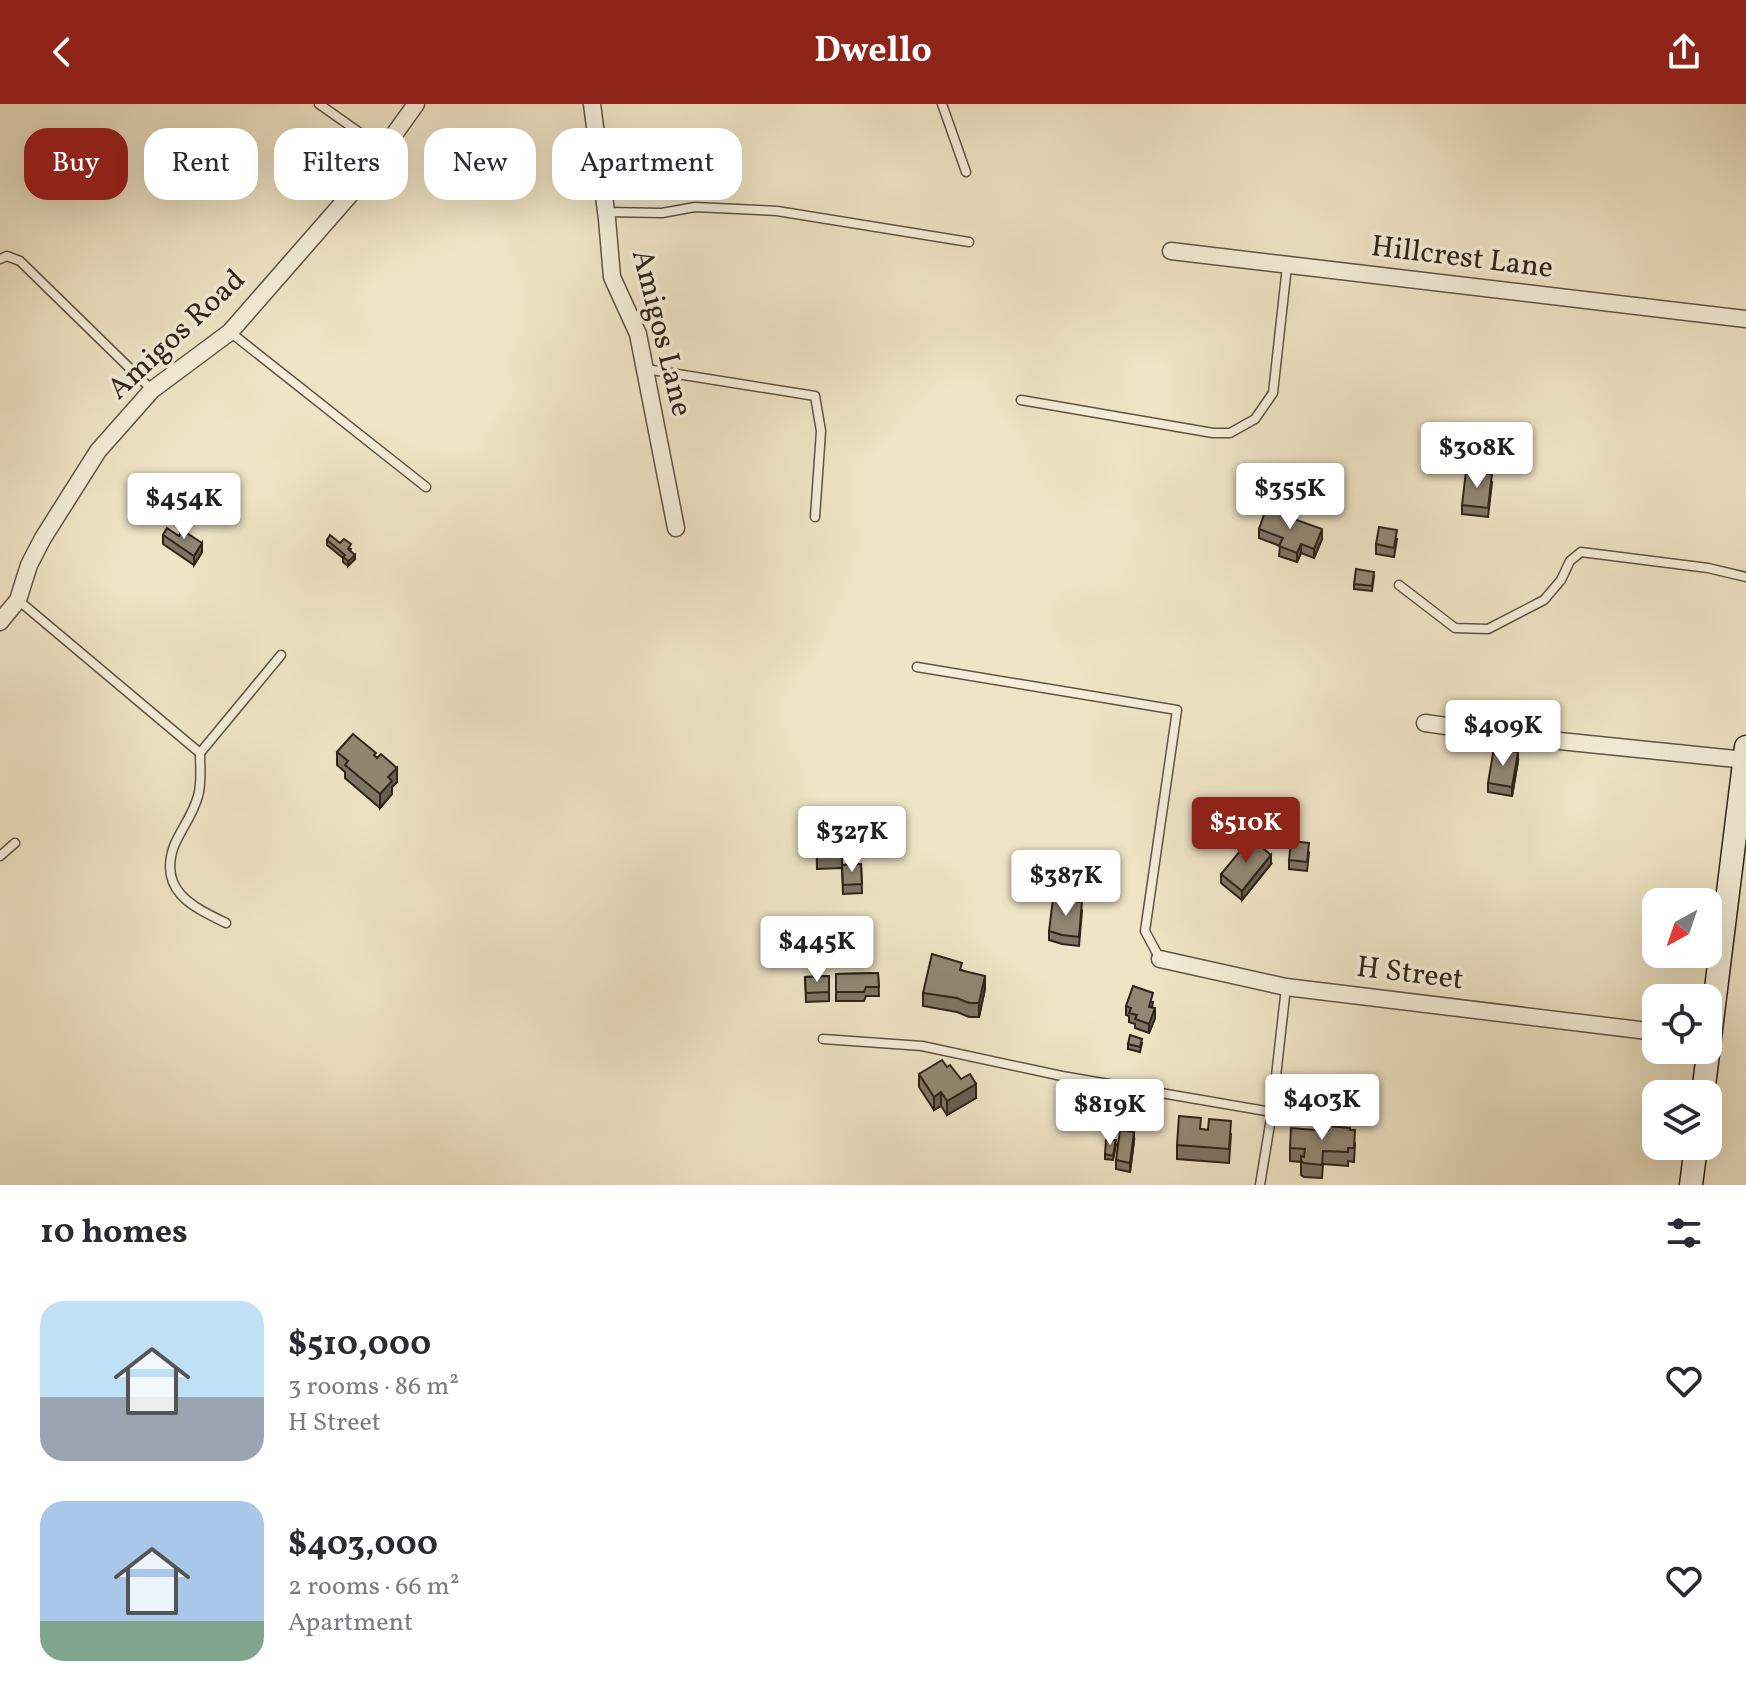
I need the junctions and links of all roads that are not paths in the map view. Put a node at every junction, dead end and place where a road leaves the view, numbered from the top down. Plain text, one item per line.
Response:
1 (319, 104) edge
2 (416, 104) edge
3 (592, 104) edge
4 (942, 104) edge
5 (354, 128) edge
6 (399, 128) edge
7 (966, 172) dead end
8 (345, 200) edge
9 (606, 212) junction
10 (969, 242) dead end
11 (1171, 251) dead end
12 (0, 259) edge
13 (1287, 266) junction
14 (1746, 319) edge
15 (230, 332) junction
16 (645, 369) junction
17 (152, 390) junction
18 (1021, 400) dead end
19 (426, 487) dead end
20 (815, 517) dead end
21 (676, 528) dead end
22 (1746, 577) edge
23 (1399, 585) dead end
24 (18, 600) junction
25 (0, 622) edge
26 (281, 655) dead end
27 (917, 667) dead end
28 (1425, 723) dead end
29 (200, 753) junction
30 (1745, 756) edge
31 (15, 843) dead end
32 (1740, 844) edge
33 (0, 856) edge
34 (226, 923) dead end
35 (1160, 959) joint
36 (1718, 984) edge
37 (1286, 987) junction
38 (1642, 1030) edge
39 (823, 1039) dead end
40 (1272, 1112) junction
41 (1694, 1160) edge
42 (1260, 1185) edge
43 (1691, 1185) edge

1 - 5 lane
2 - 6 street, Amigos Road
3 - 9 street, Amigos Lane
4 - 7 lane
8 - 15 street, Amigos Road
9 - 10 lane
9 - 16 street, Amigos Lane
11 - 13 street, Hillcrest Lane
12 - 17 lane
13 - 14 street, Hillcrest Lane
13 - 18 lane
15 - 17 street, Amigos Road
15 - 19 lane
16 - 20 lane
16 - 21 street, Amigos Lane
17 - 24 street, Amigos Road
22 - 23 lane
24 - 25 street, Amigos Road
24 - 29 lane
26 - 29 lane
27 - 35 lane
28 - 30 street
29 - 34 lane
30 - 32 main road
31 - 33 lane
32 - 36 main road
35 - 37 street, H Street
37 - 38 street, H Street
37 - 40 lane
39 - 40 lane
40 - 42 lane
41 - 43 main road

